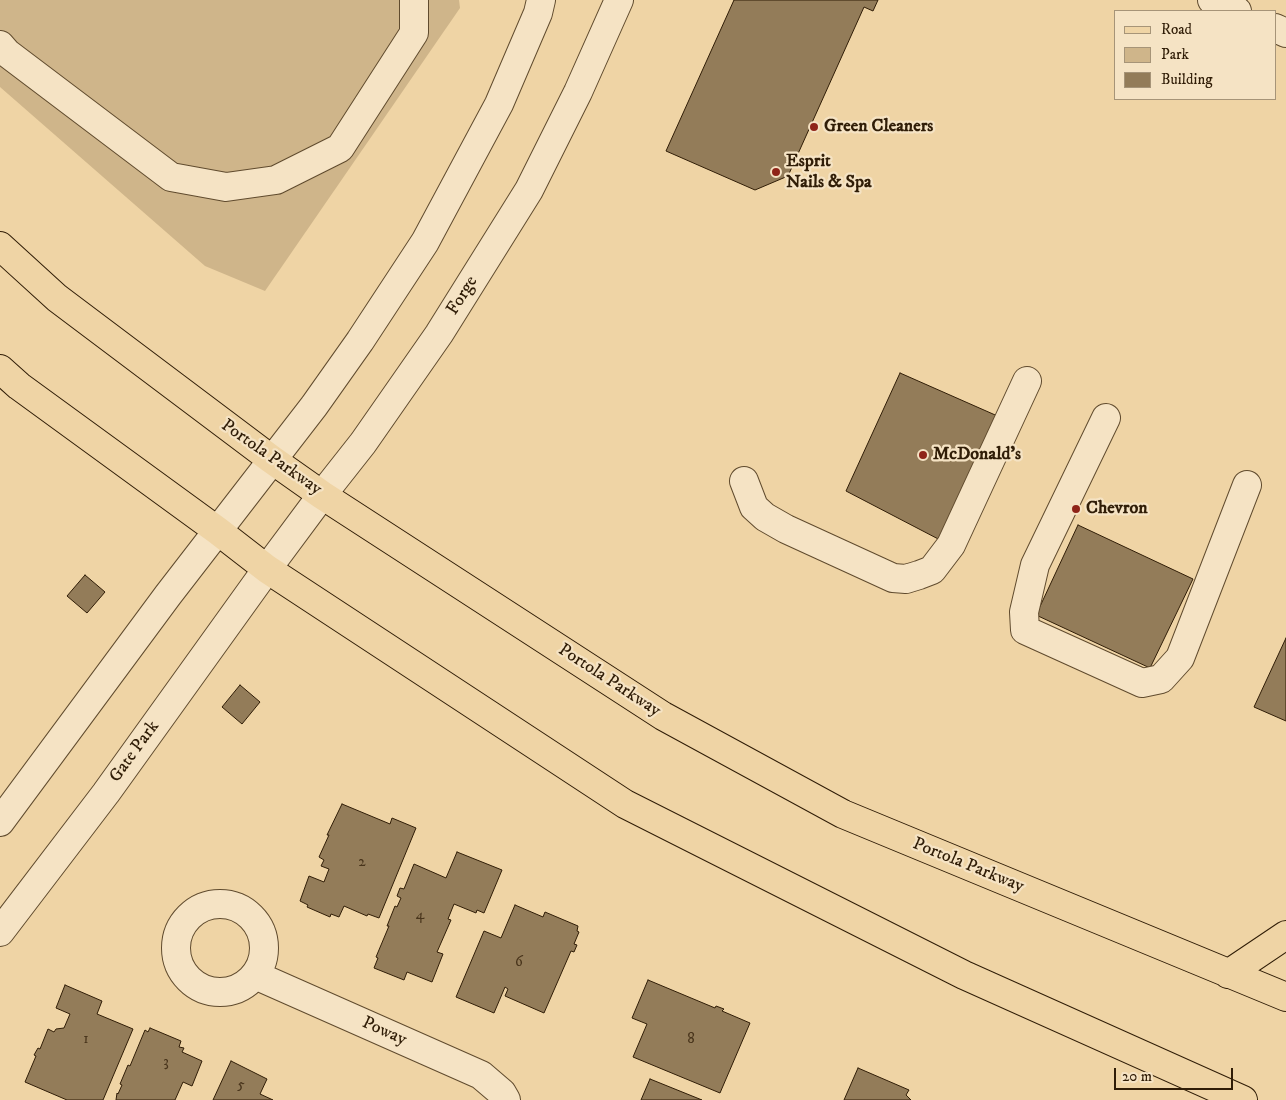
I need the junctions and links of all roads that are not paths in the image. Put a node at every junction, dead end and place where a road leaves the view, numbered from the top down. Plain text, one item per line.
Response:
1 (414, 0) edge
2 (541, 0) edge
3 (619, 0) edge
4 (1212, 0) edge
5 (1235, 10) edge
6 (0, 45) edge
7 (0, 246) edge
8 (0, 369) edge
9 (1027, 381) dead end
10 (1106, 418) dead end
11 (271, 459) junction
12 (744, 481) dead end
13 (1247, 485) dead end
14 (322, 495) junction
15 (218, 531) junction
16 (267, 569) junction
17 (0, 822) edge
18 (0, 932) edge
19 (1286, 935) edge
20 (1228, 974) junction
21 (255, 975) dead end
22 (1286, 997) edge
23 (506, 1100) edge
24 (1243, 1100) edge

1 - 6 street
2 - 11 street
3 - 14 street, Forge
4 - 5 street
7 - 11 main road, Portola Parkway
8 - 15 main road
9 - 12 street
10 - 13 street
11 - 14 main road, Portola Parkway
11 - 15 street
14 - 16 street, Forge
14 - 20 main road, Portola Parkway
15 - 16 main road
15 - 17 street
16 - 18 street, Gate Park
16 - 24 main road
19 - 20 main road
20 - 22 main road, Portola Parkway
21 - 23 street, Poway

